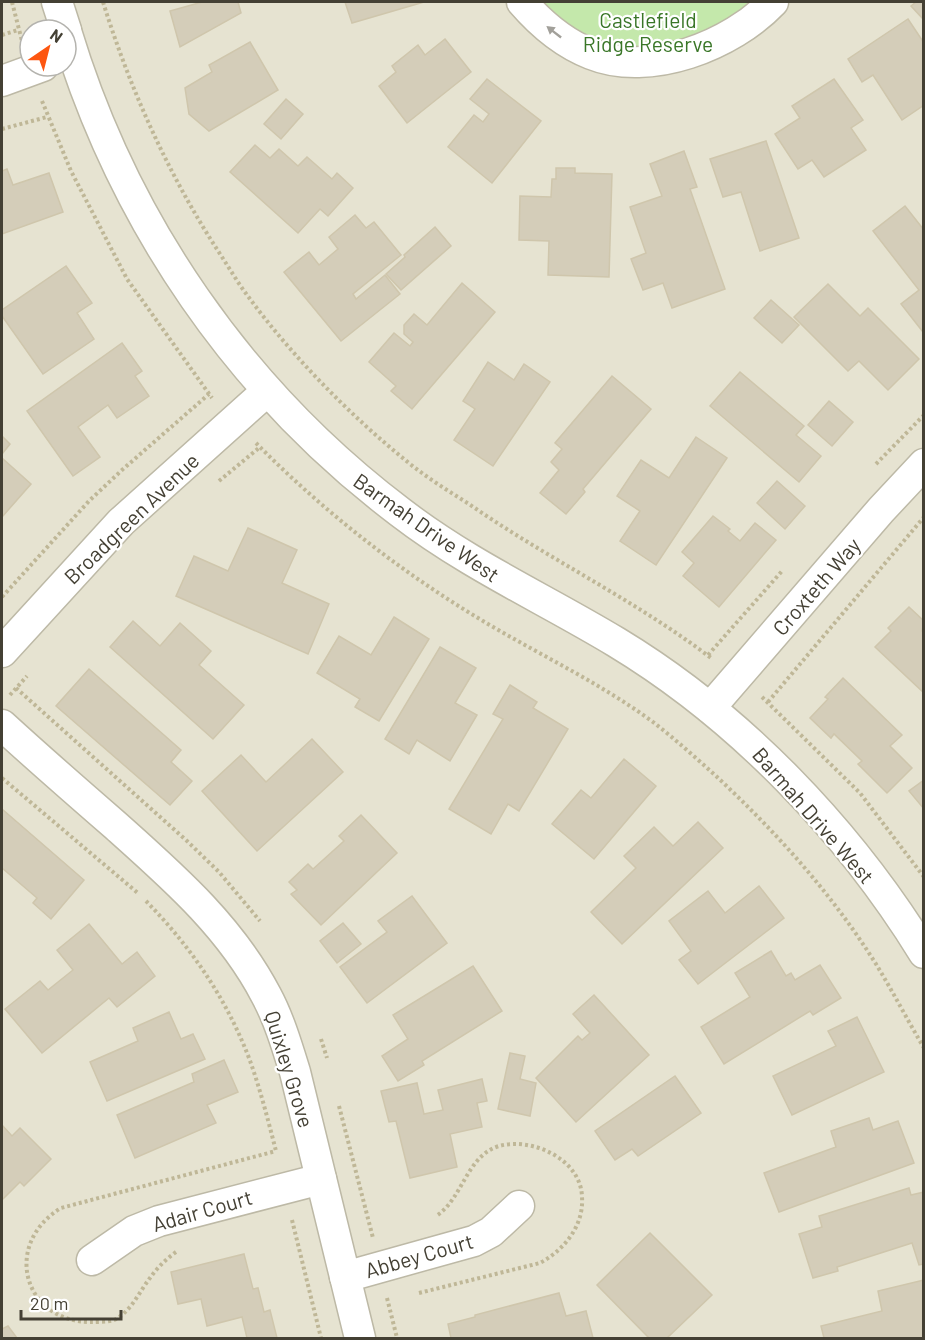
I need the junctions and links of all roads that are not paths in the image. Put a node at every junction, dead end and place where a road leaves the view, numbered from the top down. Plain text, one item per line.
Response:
1 (57, 2) edge
2 (522, 2) edge
3 (773, 2) edge
4 (61, 18) edge
5 (78, 69) edge
6 (18, 75) edge
7 (2, 81) edge
8 (267, 391) junction
9 (924, 464) edge
10 (2, 652) edge
11 (710, 708) junction
12 (2, 725) edge
13 (924, 953) edge
14 (321, 1179) junction
15 (519, 1206) dead end
16 (92, 1260) dead end
17 (345, 1277) junction
18 (360, 1338) edge

1 - 4 street, Barmah Drive West
3 -> 2 street
5 - 8 street, Barmah Drive West
6 - 7 street
8 - 10 street, Broadgreen Avenue
8 - 11 street, Barmah Drive West
9 - 11 street, Croxteth Way
11 - 13 street, Barmah Drive West
12 - 14 street, Quixley Grove
14 - 16 street, Adair Court
14 - 17 street, Quixley Grove
15 - 17 street, Abbey Court
17 - 18 street, Quixley Grove

